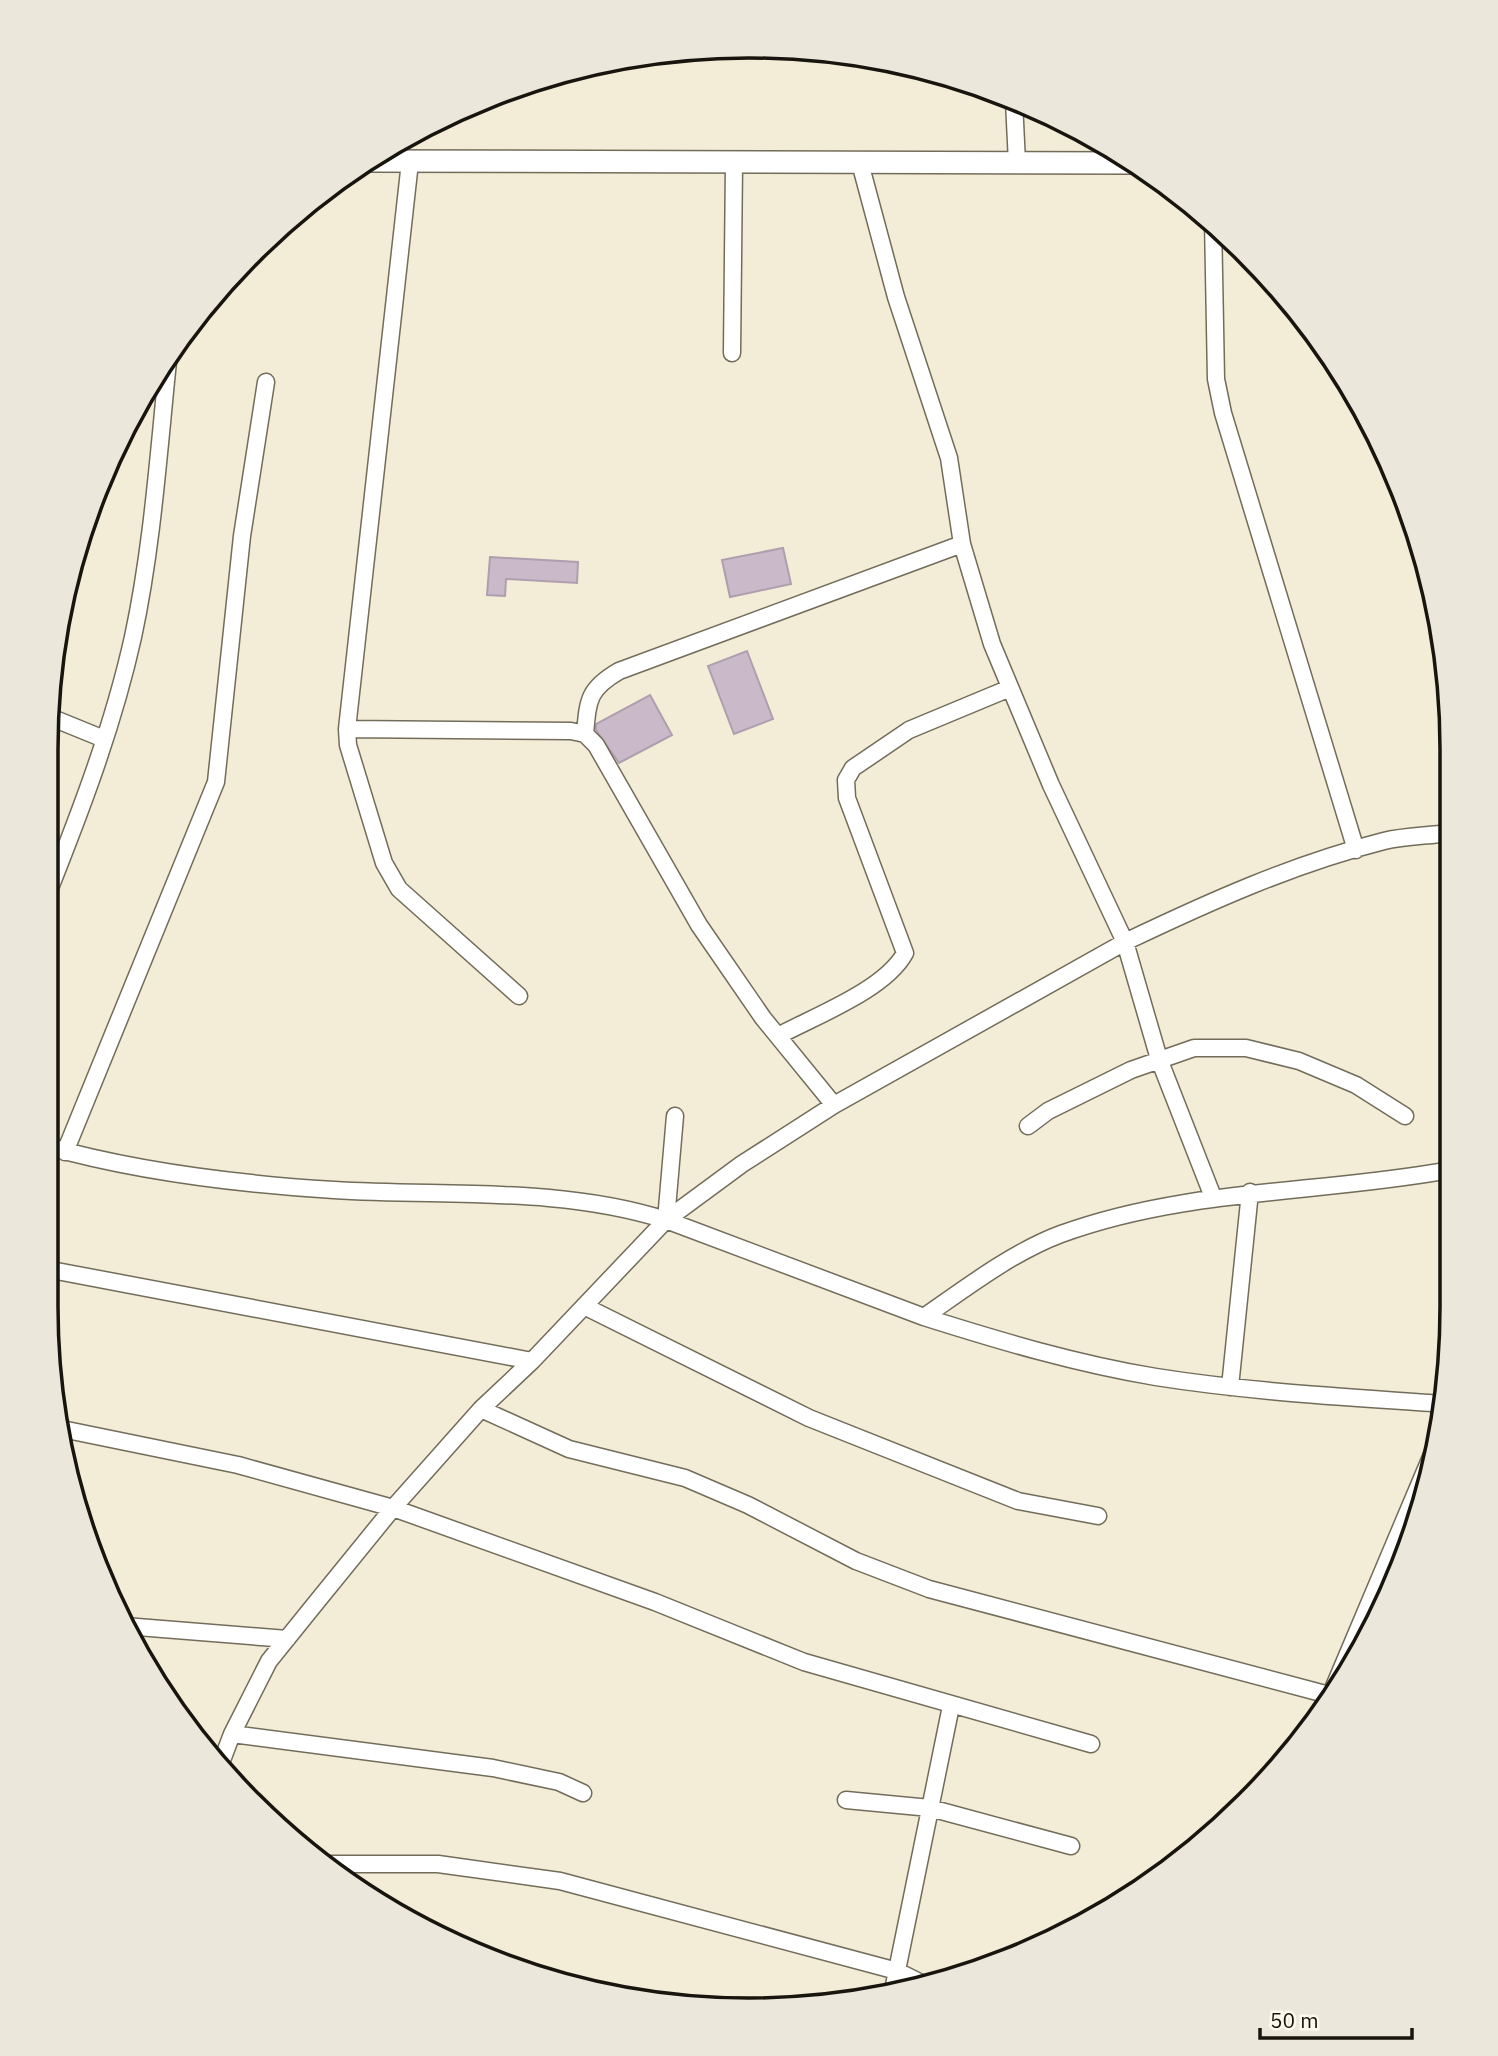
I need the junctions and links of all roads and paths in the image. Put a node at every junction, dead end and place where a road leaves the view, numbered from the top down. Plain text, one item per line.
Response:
1 (1014, 110) edge
2 (385, 161) edge
3 (410, 162) junction
4 (734, 163) junction
5 (860, 163) junction
6 (1017, 163) junction
7 (1116, 163) edge
8 (1213, 237) edge
9 (732, 353) dead end
10 (166, 378) edge
11 (266, 382) dead end
12 (962, 544) junction
13 (1010, 688) junction
14 (59, 721) edge
15 (346, 729) junction
16 (585, 734) junction
17 (104, 739) junction
18 (1440, 834) edge
19 (1356, 850) junction
20 (58, 868) edge
21 (1125, 942) junction
22 (519, 996) dead end
23 (778, 1036) junction
24 (1159, 1059) junction
25 (834, 1105) junction
26 (675, 1116) dead end
27 (1405, 1116) dead end
28 (1028, 1126) dead end
29 (58, 1150) edge
30 (65, 1152) junction
31 (1440, 1172) edge
32 (1250, 1192) junction
33 (1213, 1197) junction
34 (666, 1220) junction
35 (58, 1271) edge
36 (584, 1306) junction
37 (924, 1317) junction
38 (533, 1361) junction
39 (1230, 1387) junction
40 (1433, 1403) edge
41 (481, 1409) junction
42 (69, 1430) edge
43 (1413, 1500) edge
44 (393, 1508) junction
45 (1098, 1516) dead end
46 (136, 1627) edge
47 (287, 1639) junction
48 (1349, 1651) edge
49 (1322, 1693) edge
50 (951, 1706) junction
51 (232, 1734) junction
52 (1091, 1744) dead end
53 (224, 1756) edge
54 (583, 1793) dead end
55 (846, 1800) dead end
56 (930, 1808) junction
57 (1070, 1846) dead end
58 (340, 1864) edge
59 (897, 1971) junction
60 (912, 1979) edge
61 (895, 1983) edge

1 - 6 street
2 - 3 street
3 - 4 street
3 - 15 street
4 - 5 street
4 - 9 street
5 - 6 street
5 - 12 street
6 - 7 street
8 - 19 street
10 - 17 street
11 - 30 street
12 - 13 street
12 - 16 street
13 - 21 street
13 - 23 street
14 - 17 street
15 - 16 street
15 - 22 street
16 - 23 street
17 - 20 street
18 - 19 street
19 - 21 street
21 - 24 street
21 - 25 street
23 - 25 street
24 - 27 street
24 - 28 street
24 - 33 street
25 - 34 street
26 - 34 street
29 - 30 street
30 - 34 street
31 - 32 street
32 - 33 street
32 - 39 street
33 - 37 street
34 - 36 street
34 - 37 street
35 - 38 street
36 - 38 street
36 - 45 street
37 - 39 street
38 - 41 street
39 - 40 street
41 - 44 street
41 - 49 street
42 - 44 street
43 - 48 street
44 - 47 street
44 - 50 street
46 - 47 street
47 - 51 street
50 - 52 street
50 - 56 street
51 - 53 street
51 - 54 street
55 - 56 street
56 - 57 street
56 - 59 street
58 - 59 street
59 - 60 street
59 - 61 street

